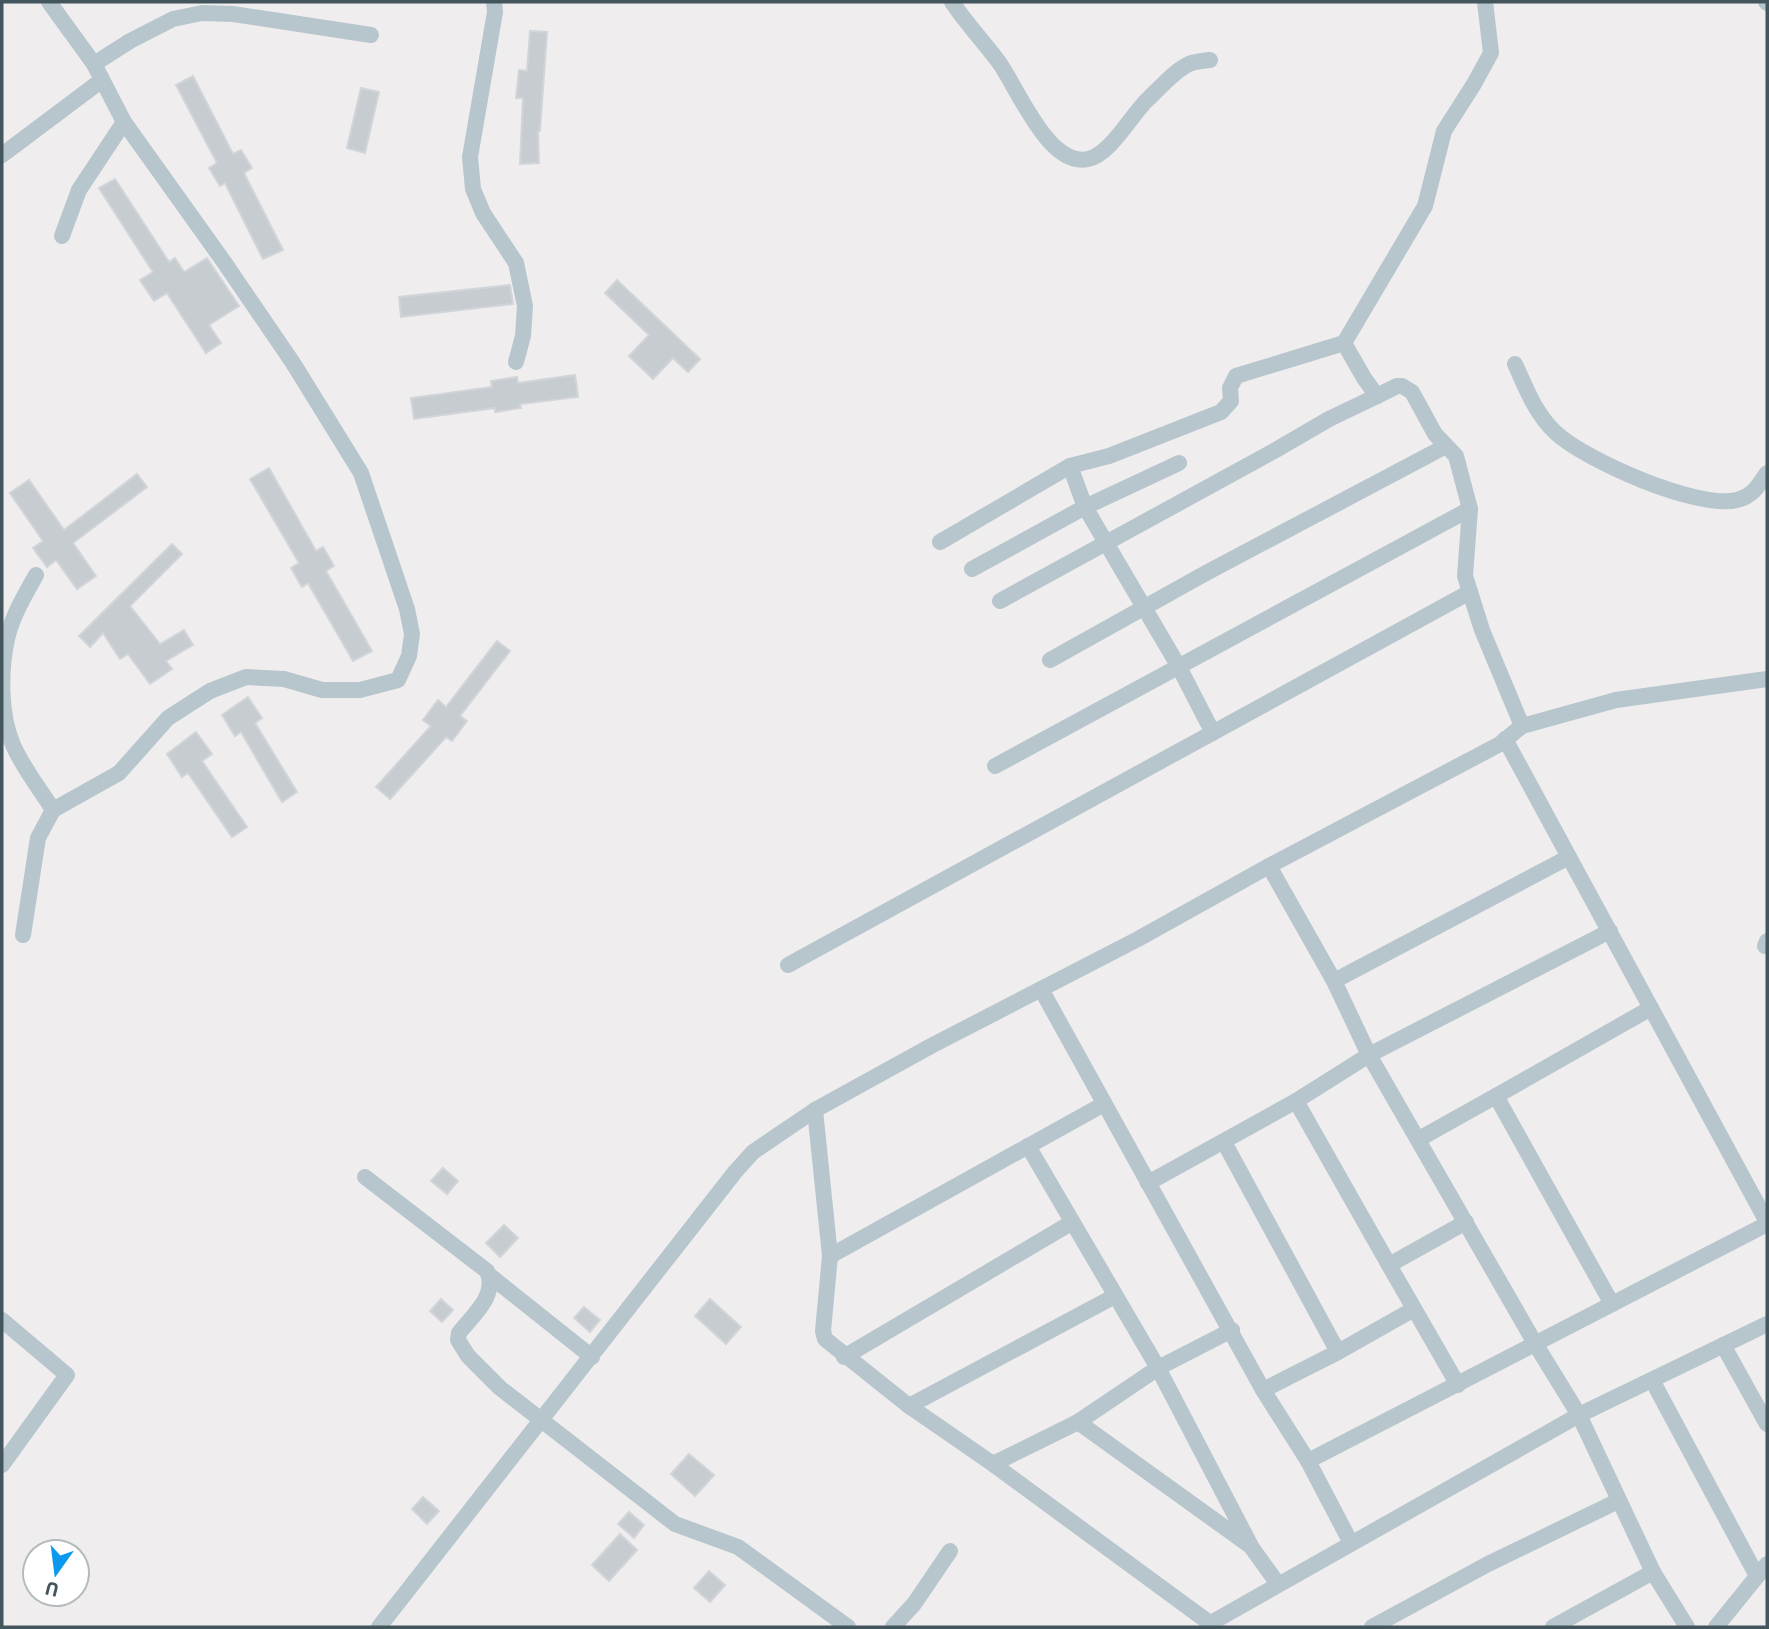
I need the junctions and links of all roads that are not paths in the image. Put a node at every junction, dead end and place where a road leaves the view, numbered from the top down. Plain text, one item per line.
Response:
1 (49, 2) edge
2 (494, 2) edge
3 (952, 2) edge
4 (1485, 2) edge
5 (371, 35) dead end
6 (1210, 60) dead end
7 (94, 64) junction
8 (102, 80) junction
9 (124, 122) junction
10 (2, 155) edge
11 (62, 236) dead end
12 (1344, 343) junction
13 (516, 362) dead end
14 (1515, 364) dead end
15 (1377, 396) junction
16 (1446, 446) junction
17 (1179, 463) dead end
18 (1070, 466) junction
19 (1767, 473) edge
20 (1084, 507) junction
21 (1470, 509) junction
22 (940, 542) dead end
23 (1107, 544) junction
24 (972, 569) dead end
25 (36, 575) dead end
26 (1470, 592) junction
27 (1000, 601) dead end
28 (1144, 609) junction
29 (1050, 660) dead end
30 (1179, 667) junction
31 (1767, 679) edge
32 (1522, 726) junction
33 (1213, 733) junction
34 (1505, 739) junction
35 (995, 766) dead end
36 (53, 810) junction
37 (1569, 857) junction
38 (1269, 866) junction
39 (1609, 931) junction
40 (23, 935) dead end
41 (788, 965) dead end
42 (1334, 981) junction
43 (1041, 989) junction
44 (1651, 1009) junction
45 (1369, 1055) junction
46 (1496, 1096) junction
47 (1296, 1101) junction
48 (1104, 1104) junction
49 (815, 1110) junction
50 (1419, 1139) junction
51 (1224, 1142) junction
52 (1028, 1146) junction
53 (365, 1177) dead end
54 (1148, 1183) junction
55 (1466, 1222) junction
56 (1071, 1223) junction
57 (1767, 1223) edge
58 (830, 1256) junction
59 (1389, 1265) junction
60 (489, 1275) junction
61 (1115, 1296) junction
62 (1612, 1304) junction
63 (1414, 1309) junction
64 (2, 1320) edge
65 (1767, 1324) edge
66 (1232, 1330) junction
67 (1536, 1345) junction
68 (1723, 1345) junction
69 (1338, 1352) junction
70 (592, 1357) junction
71 (844, 1357) junction
72 (1158, 1368) junction
73 (1652, 1380) junction
74 (1458, 1385) junction
75 (1263, 1390) junction
76 (909, 1406) junction
77 (1579, 1415) junction
78 (542, 1422) junction
79 (1078, 1422) junction
80 (1767, 1423) edge
81 (1308, 1461) junction
82 (993, 1464) junction
83 (2, 1465) edge
84 (1618, 1501) junction
85 (1351, 1543) junction
86 (1252, 1548) junction
87 (950, 1551) dead end
88 (1762, 1570) edge
89 (1653, 1572) junction
90 (1278, 1584) junction
91 (1213, 1625) edge
92 (379, 1627) edge
93 (848, 1627) edge
94 (893, 1627) edge
95 (1372, 1627) edge
96 (1553, 1627) edge
97 (1687, 1627) edge
98 (1716, 1627) edge

1 - 7 street
2 - 13 street
3 - 6 street
4 - 12 street
5 - 7 street
7 - 8 street
8 - 9 street
8 - 10 street
9 - 11 street
9 - 36 street
12 - 15 street
12 - 18 street
14 - 19 street
15 - 16 street
15 - 23 street
16 - 21 street
16 - 28 street
17 - 20 street
18 - 20 street
18 - 22 street
20 - 23 street
20 - 24 street
21 - 26 street
21 - 30 street
23 - 27 street
23 - 28 street
25 - 36 street
26 - 32 street
26 - 33 street
28 - 29 street
28 - 30 street
30 - 33 street
30 - 35 street
31 - 32 street
32 - 34 street
33 - 41 street
34 - 37 street
34 - 38 street
36 - 40 street
37 - 39 street
37 - 42 street
38 - 42 street
38 - 43 street
39 - 44 street
39 - 45 street
42 - 45 street
43 - 48 street
43 - 49 street
44 - 46 street
44 - 57 street
45 - 47 street
45 - 50 street
46 - 50 street
46 - 62 street
47 - 51 street
47 - 59 street
48 - 52 street
48 - 54 street
49 - 58 street
49 - 70 street
50 - 55 street
51 - 54 street
51 - 69 street
52 - 56 street
52 - 58 street
53 - 60 street
54 - 66 street
55 - 59 street
55 - 67 street
56 - 61 street
56 - 71 street
57 - 62 street
58 - 71 street
59 - 63 street
60 - 70 street
60 - 78 street
61 - 72 street
61 - 76 street
62 - 67 street
63 - 69 street
63 - 74 street
64 - 83 street
65 - 68 street
66 - 72 street
66 - 75 street
67 - 74 street
67 - 77 street
68 - 73 street
68 - 80 street
69 - 75 street
70 - 78 street
71 - 76 street
72 - 79 street
72 - 86 street
73 - 77 street
73 - 88 street
74 - 81 street
75 - 81 street
76 - 82 street
77 - 84 street
77 - 85 street
78 - 92 street
78 - 93 street
79 - 82 street
79 - 86 street
81 - 85 street
82 - 91 street
84 - 89 street
84 - 95 street
85 - 90 street
86 - 90 street
87 - 94 street
88 - 98 street
89 - 96 street
89 - 97 street
90 - 91 street

